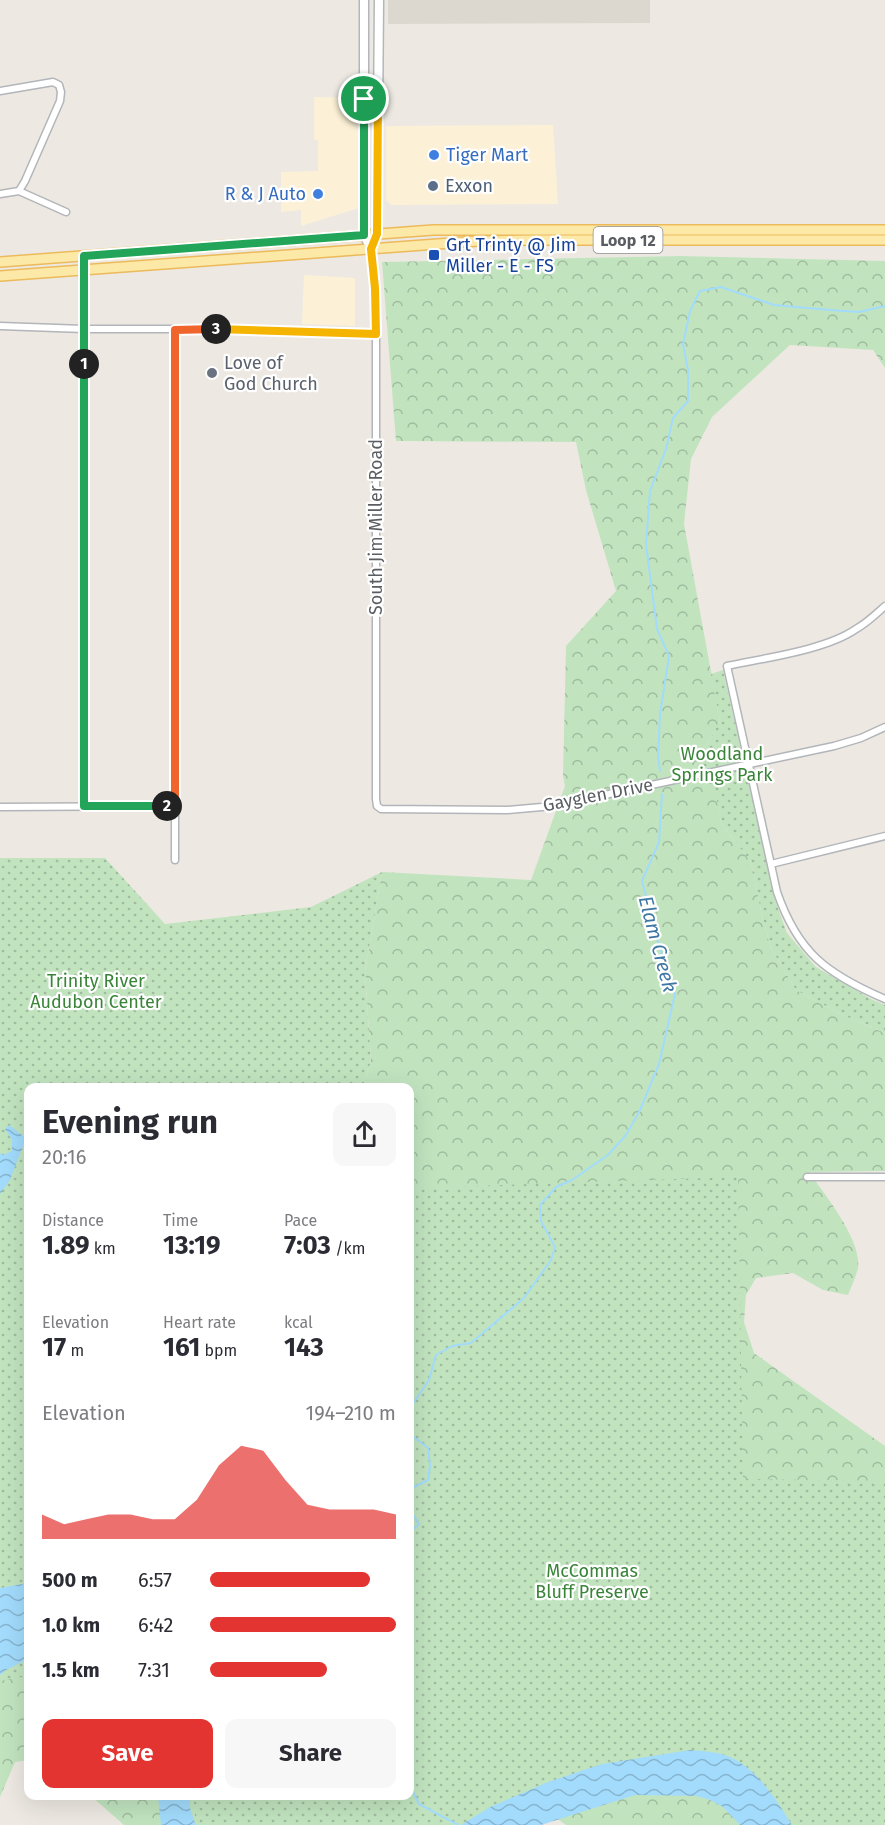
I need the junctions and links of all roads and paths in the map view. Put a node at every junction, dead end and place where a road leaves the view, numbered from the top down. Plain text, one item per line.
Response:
1 (364, 0) edge
2 (378, 0) edge
3 (0, 91) edge
4 (364, 99) junction
5 (378, 99) junction
6 (19, 191) junction
7 (0, 194) edge
8 (66, 212) dead end
9 (885, 230) edge
10 (377, 234) junction
11 (364, 235) junction
12 (885, 240) edge
13 (371, 249) junction
14 (84, 256) junction
15 (0, 262) edge
16 (84, 270) junction
17 (0, 276) edge
18 (0, 326) edge
19 (84, 329) junction
20 (175, 330) junction
21 (376, 334) junction
22 (885, 606) edge
23 (885, 728) edge
24 (748, 764) junction
25 (84, 806) junction
26 (175, 806) junction
27 (377, 806) joint
28 (0, 807) edge
29 (885, 836) edge
30 (175, 860) dead end
31 (771, 864) junction
32 (885, 999) edge
33 (807, 1177) dead end
34 (885, 1177) edge

1 - 4 main road
2 - 5 main road
3 - 6 street
4 - 5 main road
4 - 11 main road
5 - 10 main road
6 - 7 street
6 - 8 street
9 - 10 main road, Loop 12
10 - 11 main road, Loop 12
10 - 13 main road
11 - 13 main road
11 - 14 main road, Loop 12
12 - 13 main road, Loop 12
13 - 16 main road, Loop 12
13 - 21 street, South Jim Miller Road
14 - 15 main road, Loop 12
14 - 16 street
16 - 17 main road, Loop 12
16 - 19 street
18 - 19 street
19 - 20 street
19 - 25 street
20 - 21 street
20 - 26 street
21 - 27 street, South Jim Miller Road
22 - 24 street
23 - 24 street, Gayglen Drive
24 - 27 street, Gayglen Drive
24 - 31 street
25 - 26 street
25 - 28 street
26 - 30 street
29 - 31 street
31 - 32 street
33 - 34 street

